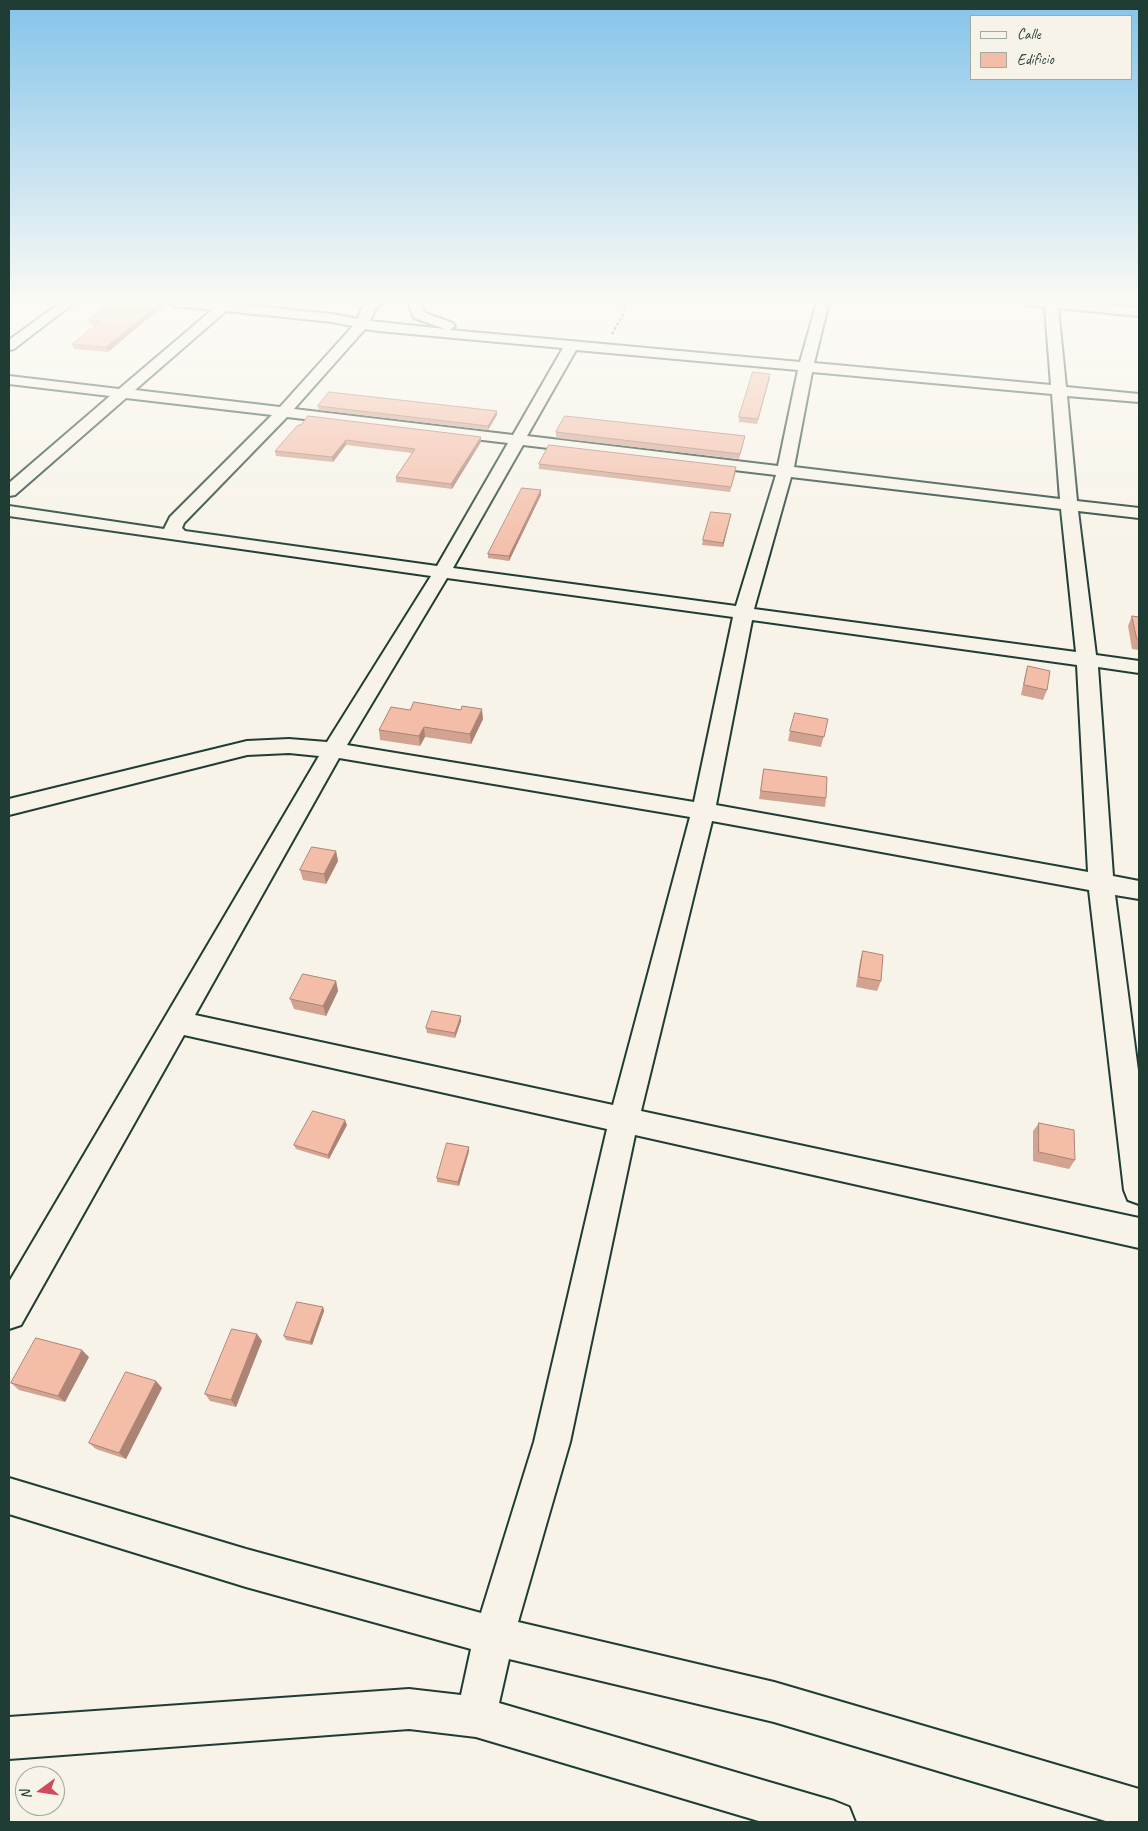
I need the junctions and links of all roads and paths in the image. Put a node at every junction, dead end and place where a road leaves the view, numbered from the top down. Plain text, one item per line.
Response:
1 (73, 387) edge
2 (128, 387) edge
3 (306, 387) edge
4 (547, 387) edge
5 (802, 387) edge
6 (1021, 387) edge
7 (1059, 387) edge
8 (1060, 391) junction
9 (121, 393) junction
10 (1139, 398) edge
11 (282, 414) junction
12 (517, 440) junction
13 (785, 471) junction
14 (9, 491) edge
15 (1069, 504) junction
16 (9, 511) edge
17 (1139, 513) edge
18 (179, 536) junction
19 (442, 572) junction
20 (744, 612) junction
21 (1087, 659) junction
22 (1139, 667) edge
23 (333, 750) junction
24 (9, 806) edge
25 (703, 811) junction
26 (1101, 884) junction
27 (1139, 890) edge
28 (176, 1022) junction
29 (624, 1120) junction
30 (1139, 1190) edge
31 (1139, 1232) edge
32 (9, 1313) edge
33 (9, 1496) edge
34 (494, 1636) junction
35 (476, 1717) junction
36 (9, 1738) edge
37 (1139, 1810) edge
38 (834, 1822) edge

1 - 9 street
2 - 9 street
3 - 11 street
4 - 12 street
5 - 13 street
6 - 8 street
7 - 8 street
8 - 10 street
8 - 15 street
9 - 11 street
9 - 14 street
11 - 12 street
11 - 18 street
12 - 13 street
12 - 19 street
13 - 15 street
13 - 20 street
15 - 17 street
15 - 21 street
16 - 18 street
18 - 19 street
19 - 20 street
19 - 23 street
20 - 21 street
20 - 25 street
21 - 22 street
21 - 26 street
23 - 24 street
23 - 25 street
23 - 28 street
25 - 26 street
25 - 29 street
26 - 27 street
26 - 30 street
28 - 29 street
28 - 32 street
29 - 31 street
29 - 34 street
33 - 34 street
34 - 35 street
34 - 37 street
35 - 36 street
35 - 38 street

